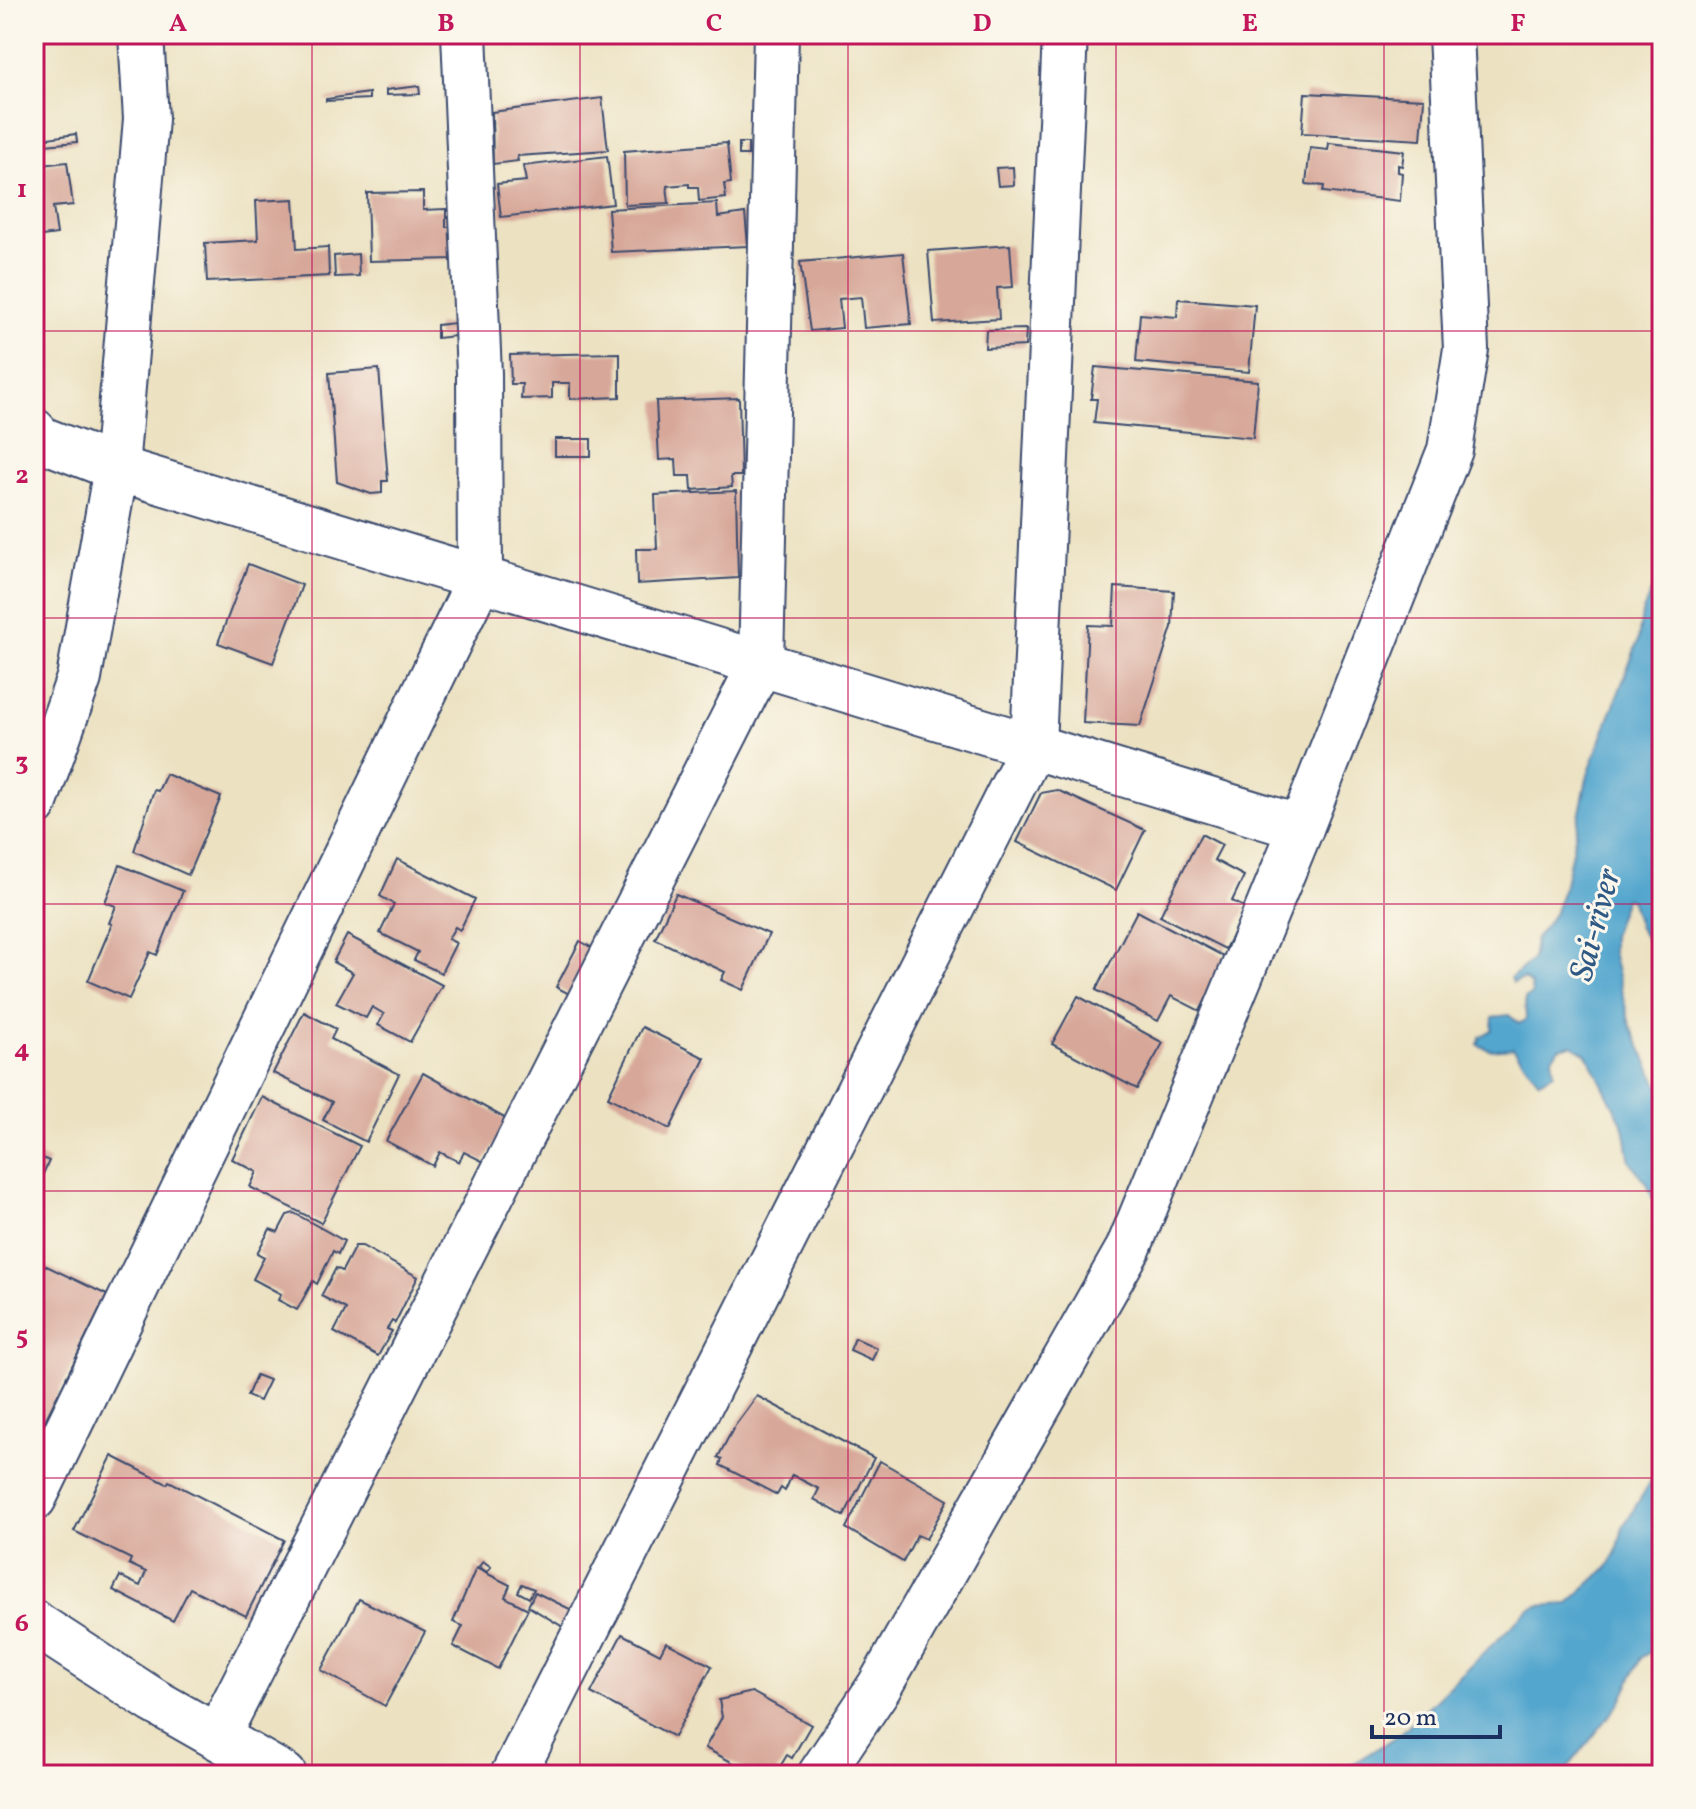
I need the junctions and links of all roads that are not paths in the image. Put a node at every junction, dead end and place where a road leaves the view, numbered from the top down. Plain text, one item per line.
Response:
1 (141, 34) edge
2 (464, 34) edge
3 (776, 34) edge
4 (1065, 34) edge
5 (1451, 34) edge
6 (34, 431) edge
7 (116, 468) junction
8 (480, 578) junction
9 (761, 663) junction
10 (1033, 746) junction
11 (34, 805) edge
12 (1301, 828) junction
13 (34, 1498) edge
14 (34, 1623) edge
15 (218, 1735) junction
16 (284, 1775) edge
17 (513, 1775) edge
18 (820, 1775) edge

1 - 7 street
2 - 8 street
3 - 9 street
4 - 10 street
5 - 12 street
6 - 7 street
7 - 8 street
7 - 11 street
8 - 9 street
8 - 13 street
9 - 10 street
9 - 15 street
10 - 12 street
10 - 17 street
12 - 18 street
14 - 15 street
15 - 16 street

